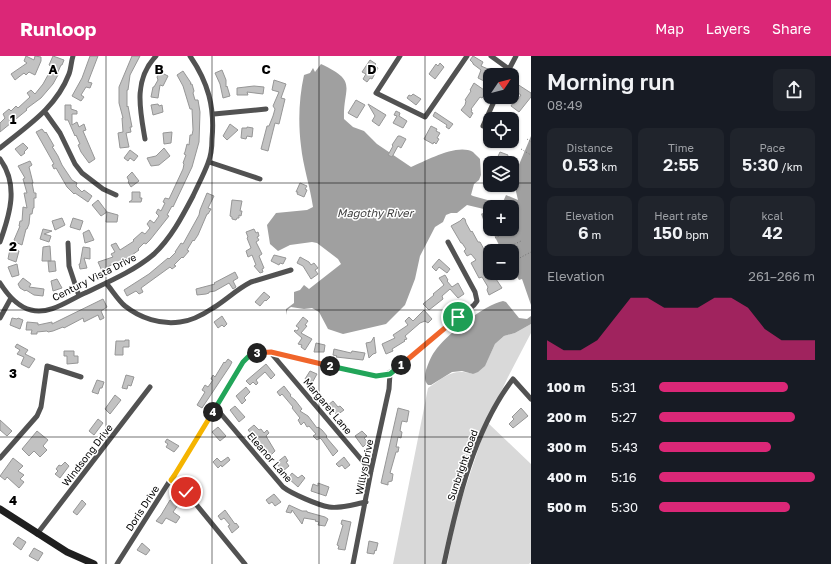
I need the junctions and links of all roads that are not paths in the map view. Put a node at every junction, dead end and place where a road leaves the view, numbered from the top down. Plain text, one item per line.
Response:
1 (73, 56) edge
2 (156, 56) edge
3 (190, 56) edge
4 (392, 56) edge
5 (466, 56) edge
6 (491, 56) edge
7 (516, 56) edge
8 (399, 58) edge
9 (508, 68) edge
10 (510, 68) edge
11 (266, 109) dead end
12 (45, 112) junction
13 (214, 114) junction
14 (145, 139) dead end
15 (0, 148) edge
16 (0, 159) edge
17 (209, 162) junction
18 (260, 179) dead end
19 (116, 195) dead end
20 (0, 242) edge
21 (448, 242) dead end
22 (68, 243) dead end
23 (291, 270) dead end
24 (0, 283) edge
25 (106, 283) junction
26 (78, 296) junction
27 (11, 298) junction
28 (0, 318) edge
29 (271, 352) junction
30 (390, 374) junction
31 (81, 377) dead end
32 (150, 386) dead end
33 (531, 399) edge
34 (216, 408) junction
35 (0, 458) edge
36 (371, 471) junction
37 (171, 480) junction
38 (366, 502) junction
39 (0, 509) edge
40 (37, 534) junction
41 (94, 564) edge
42 (117, 564) edge
43 (245, 564) edge
44 (353, 564) edge
45 (444, 564) edge

1 - 12 street
2 - 14 street
3 - 13 street, Century Vista Drive
4 - 8 street
5 - 8 street
6 - 9 street
7 - 10 street
11 - 13 street
12 - 15 street
12 - 19 street
13 - 17 street, Century Vista Drive
16 - 20 street
17 - 18 street
17 - 25 street, Century Vista Drive
21 - 30 street
22 - 26 street
23 - 25 street
24 - 27 street, Century Vista Drive
25 - 26 street, Century Vista Drive
26 - 27 street, Century Vista Drive
27 - 28 street
29 - 30 street, Doris Drive
29 - 34 street, Doris Drive
29 - 36 street, Margaret Lane
30 - 36 street, Willys Drive
31 - 35 street
32 - 40 street, Windsong Drive
33 - 45 street, Sunbright Road
34 - 37 street, Doris Drive
34 - 38 street, Eleanor Lane
36 - 38 street, Willys Drive
37 - 42 street, Doris Drive
37 - 43 street
38 - 44 street, Willys Drive
39 - 40 street
40 - 41 street

